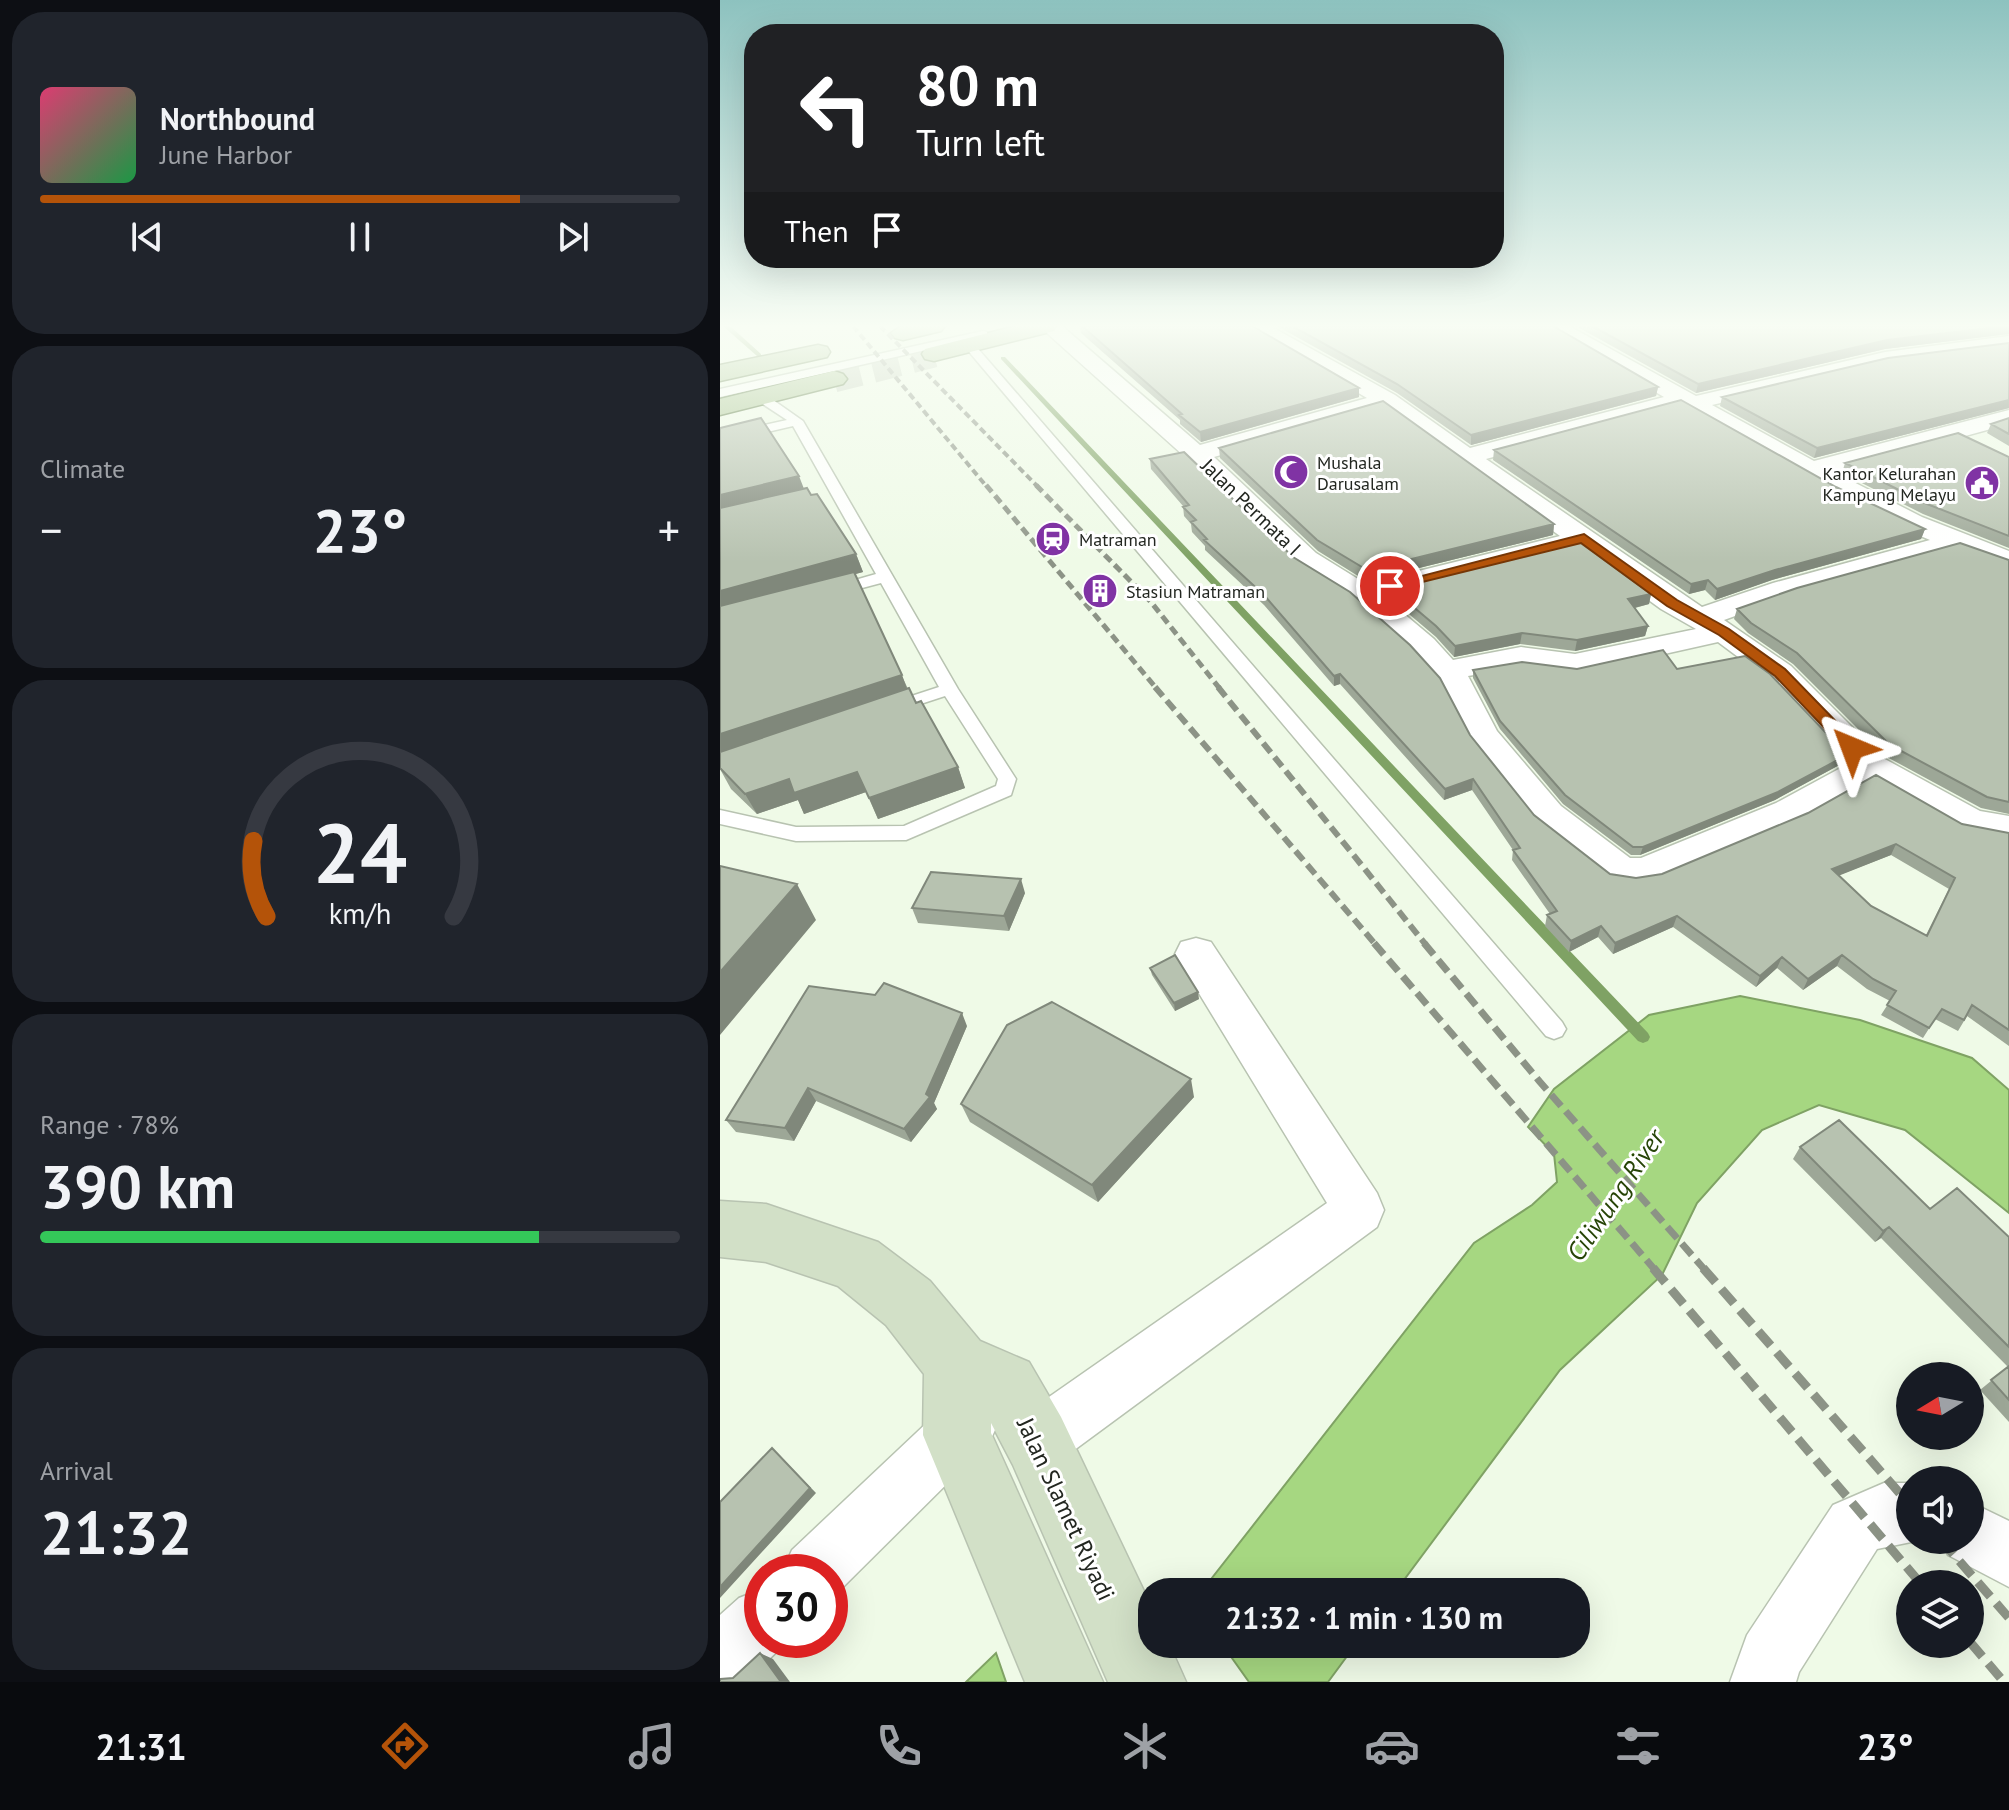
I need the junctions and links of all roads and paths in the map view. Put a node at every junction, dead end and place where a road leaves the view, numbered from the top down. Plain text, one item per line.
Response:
1 (781, 404) edge
2 (1032, 404) edge
3 (1139, 404) edge
4 (1371, 404) edge
5 (1393, 404) edge
6 (1657, 404) edge
7 (1698, 404) edge
8 (2009, 417) edge
9 (797, 421) junction
10 (1957, 430) junction
11 (720, 439) edge
12 (1983, 445) edge
13 (1196, 454) junction
14 (1467, 456) junction
15 (1811, 470) junction
16 (1584, 538) junction
17 (1957, 541) junction
18 (2009, 561) edge
19 (884, 577) junction
20 (1362, 594) junction
21 (809, 597) edge
22 (1712, 625) junction
23 (1446, 671) junction
24 (949, 689) junction
25 (877, 713) edge
26 (1870, 766) junction
27 (720, 817) edge
28 (2009, 829) edge
29 (1196, 954) dead end
30 (1554, 1029) dead end
31 (720, 1229) edge
32 (981, 1374) junction
33 (957, 1435) junction
34 (1037, 1441) junction
35 (1896, 1514) edge
36 (1984, 1541) edge
37 (833, 1554) edge
38 (2009, 1556) edge
39 (744, 1638) edge
40 (720, 1660) edge
41 (1064, 1682) edge
42 (1147, 1682) edge
43 (1763, 1682) edge

1 - 9 lane
2 - 30 lane
3 - 13 street, Jalan Permata I
4 - 13 street
5 - 14 street
6 - 14 street
7 - 15 street
8 - 10 street
9 - 11 lane
9 - 19 lane
10 - 12 street
10 - 15 street
13 - 20 street, Jalan Permata I
14 - 16 street
15 - 17 street
16 - 20 street
16 - 22 street
17 - 18 street
17 - 22 street
19 - 21 lane
19 - 24 lane
20 - 23 street, Jalan Permata I
22 - 23 street
22 - 26 street
23 - 26 street, Jalan Permata I
24 - 25 lane
24 - 27 lane
26 - 28 street
29 - 34 street
31 - 32 street, Jalan Slamet Riyadi
32 - 33 street
32 - 34 street, Jalan Slamet Riyadi
33 - 37 street
33 - 41 street
34 - 42 street, Jalan Slamet Riyadi
35 - 43 street
36 - 38 street
39 - 40 street

